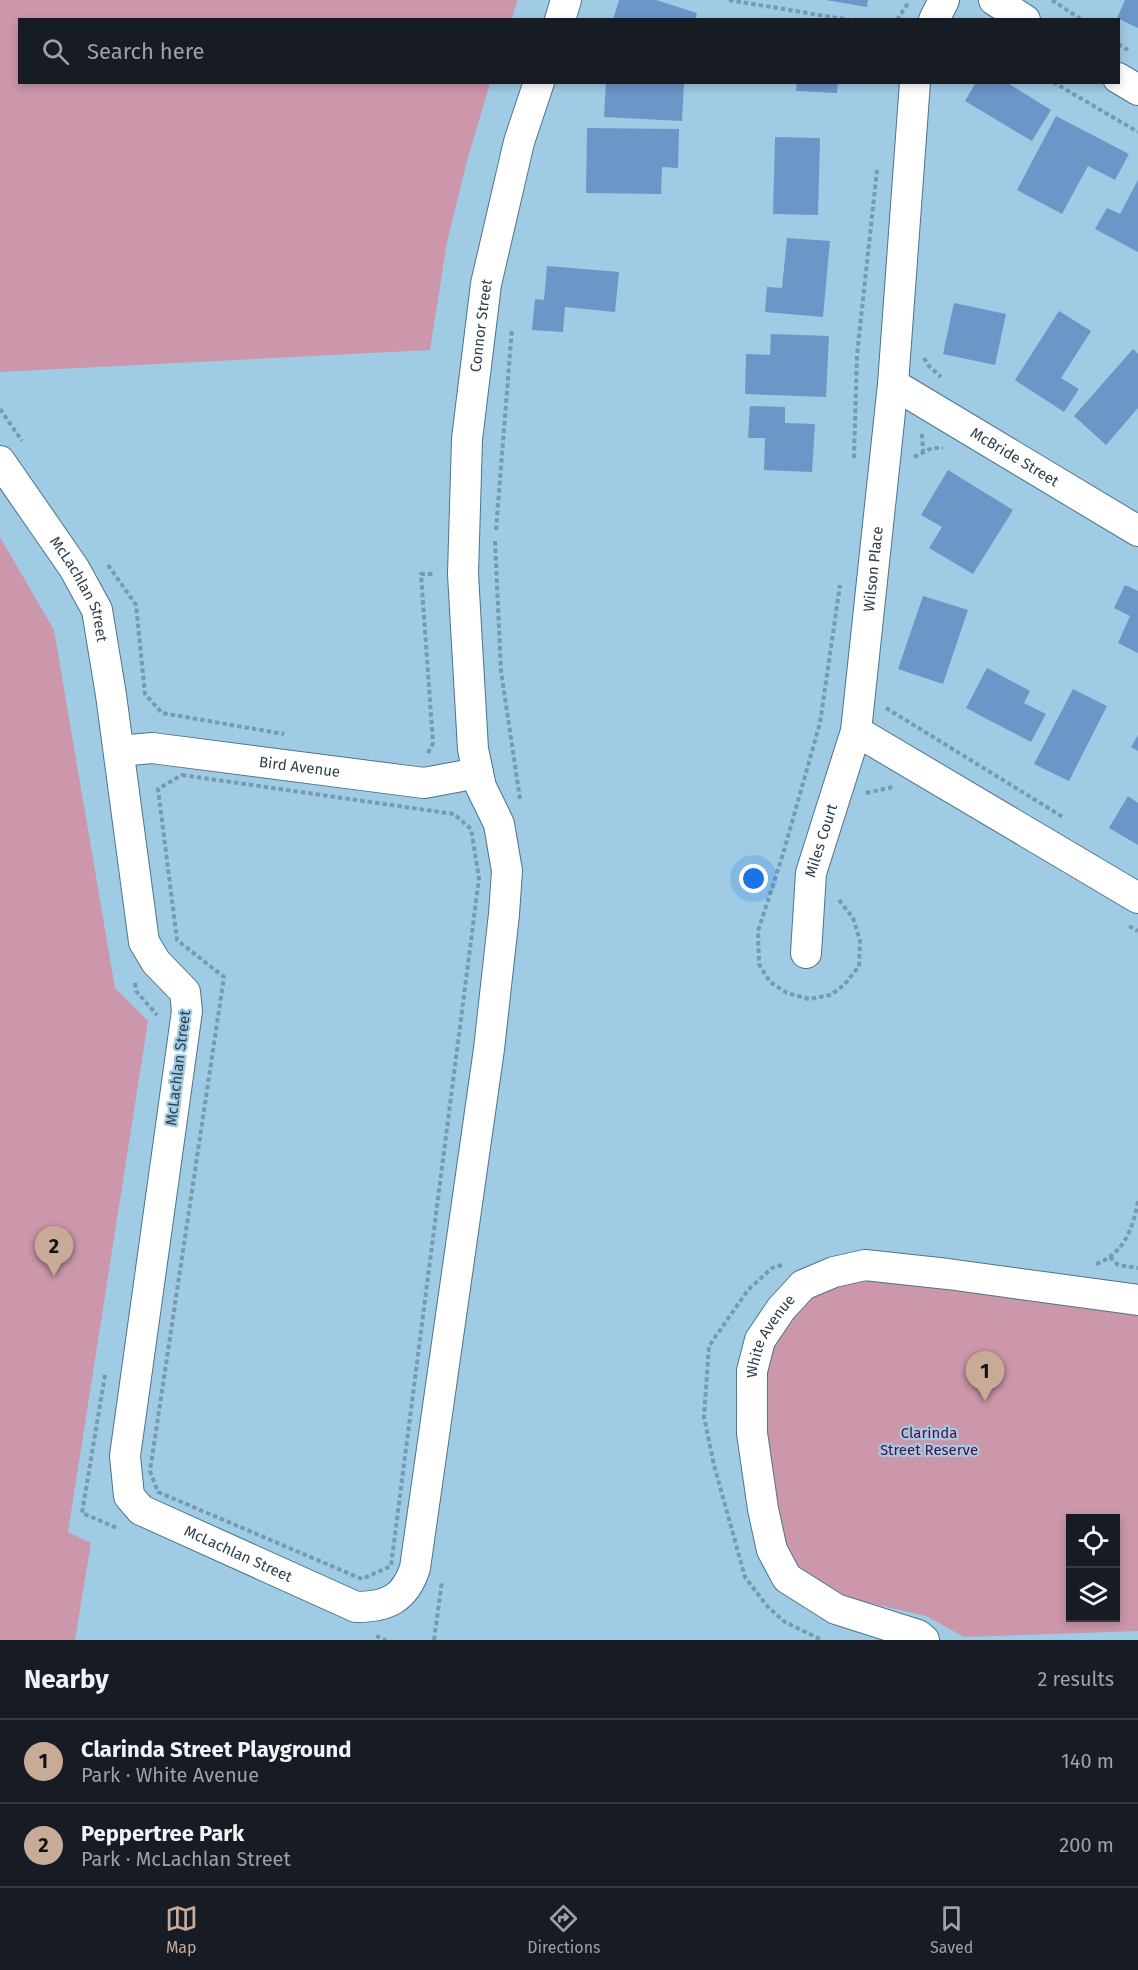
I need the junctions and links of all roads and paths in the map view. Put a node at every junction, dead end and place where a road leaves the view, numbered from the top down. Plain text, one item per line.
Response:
1 (566, 0) edge
2 (729, 0) edge
3 (910, 0) edge
4 (944, 0) edge
5 (994, 0) edge
6 (1052, 0) edge
7 (561, 18) edge
8 (838, 18) edge
9 (898, 18) edge
10 (935, 18) edge
11 (1022, 18) edge
12 (1079, 18) edge
13 (1120, 79) edge
14 (537, 84) edge
15 (915, 84) edge
16 (1056, 84) edge
17 (1138, 90) edge
18 (1138, 132) edge
19 (923, 358) dead end
20 (946, 380) dead end
21 (893, 384) junction
22 (0, 409) edge
23 (27, 448) dead end
24 (949, 448) dead end
25 (910, 459) dead end
26 (0, 461) edge
27 (1138, 531) edge
28 (102, 556) dead end
29 (463, 574) junction
30 (881, 704) dead end
31 (856, 731) junction
32 (292, 735) dead end
33 (119, 751) junction
34 (425, 757) dead end
35 (478, 773) junction
36 (182, 775) joint
37 (1069, 821) dead end
38 (1138, 898) edge
39 (806, 953) dead end
40 (1138, 1201) edge
41 (1110, 1257) junction
42 (793, 1261) dead end
43 (1087, 1267) dead end
44 (1138, 1268) edge
45 (1138, 1300) edge
46 (822, 1640) edge
47 (924, 1640) edge

1 - 7 street
2 - 8 path
3 - 9 path
4 - 10 street
5 - 11 street
6 - 12 path
13 - 17 street
14 - 29 street, Connor Street
15 - 21 street, Wilson Place
16 - 18 path
19 - 20 path
21 - 27 street, McBride Street
21 - 31 street, Wilson Place
22 - 23 path
24 - 25 path
26 - 33 street, McLachlan Street
28 - 32 path
29 - 34 path
29 - 35 street, McLachlan Street
30 - 37 path
31 - 38 street
31 - 39 street, Miles Court
33 - 35 street, Bird Avenue
33 - 35 street, McLachlan Street
36 - 36 path
40 - 41 path
41 - 43 path
41 - 44 path
42 - 46 path
45 - 47 street, White Avenue

